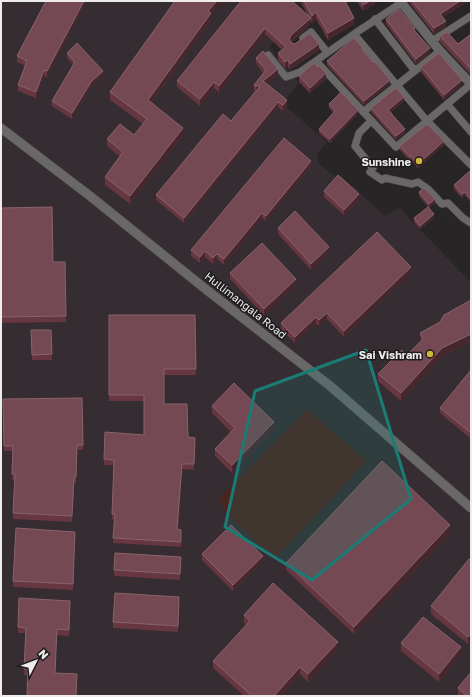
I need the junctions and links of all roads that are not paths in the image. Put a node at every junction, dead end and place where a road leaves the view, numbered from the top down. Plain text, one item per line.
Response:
1 (401, 2) edge
2 (471, 16) edge
3 (375, 19) junction
4 (354, 34) junction
5 (300, 41) edge
6 (432, 41) junction
7 (440, 51) junction
8 (327, 52) junction
9 (268, 55) edge
10 (316, 61) junction
11 (415, 71) junction
12 (471, 84) edge
13 (397, 86) junction
14 (447, 104) junction
15 (363, 112) junction
16 (371, 120) junction
17 (427, 120) junction
18 (1, 128) edge
19 (471, 132) edge
20 (471, 165) edge
21 (471, 223) edge
22 (471, 508) edge

1 - 3 street
1 - 6 street
2 - 6 street
3 - 4 street
3 - 11 street
4 - 8 street
4 - 13 street
5 - 8 street
6 - 7 street
7 - 11 street
7 - 12 street
8 - 10 street
9 - 10 street
10 - 15 street
11 - 13 street
12 - 14 street
13 - 15 street
13 - 17 street
14 - 17 street
14 - 19 street
15 - 16 street
16 - 17 street
16 - 21 street
17 - 20 street
18 - 22 street, Hullimangala Road

